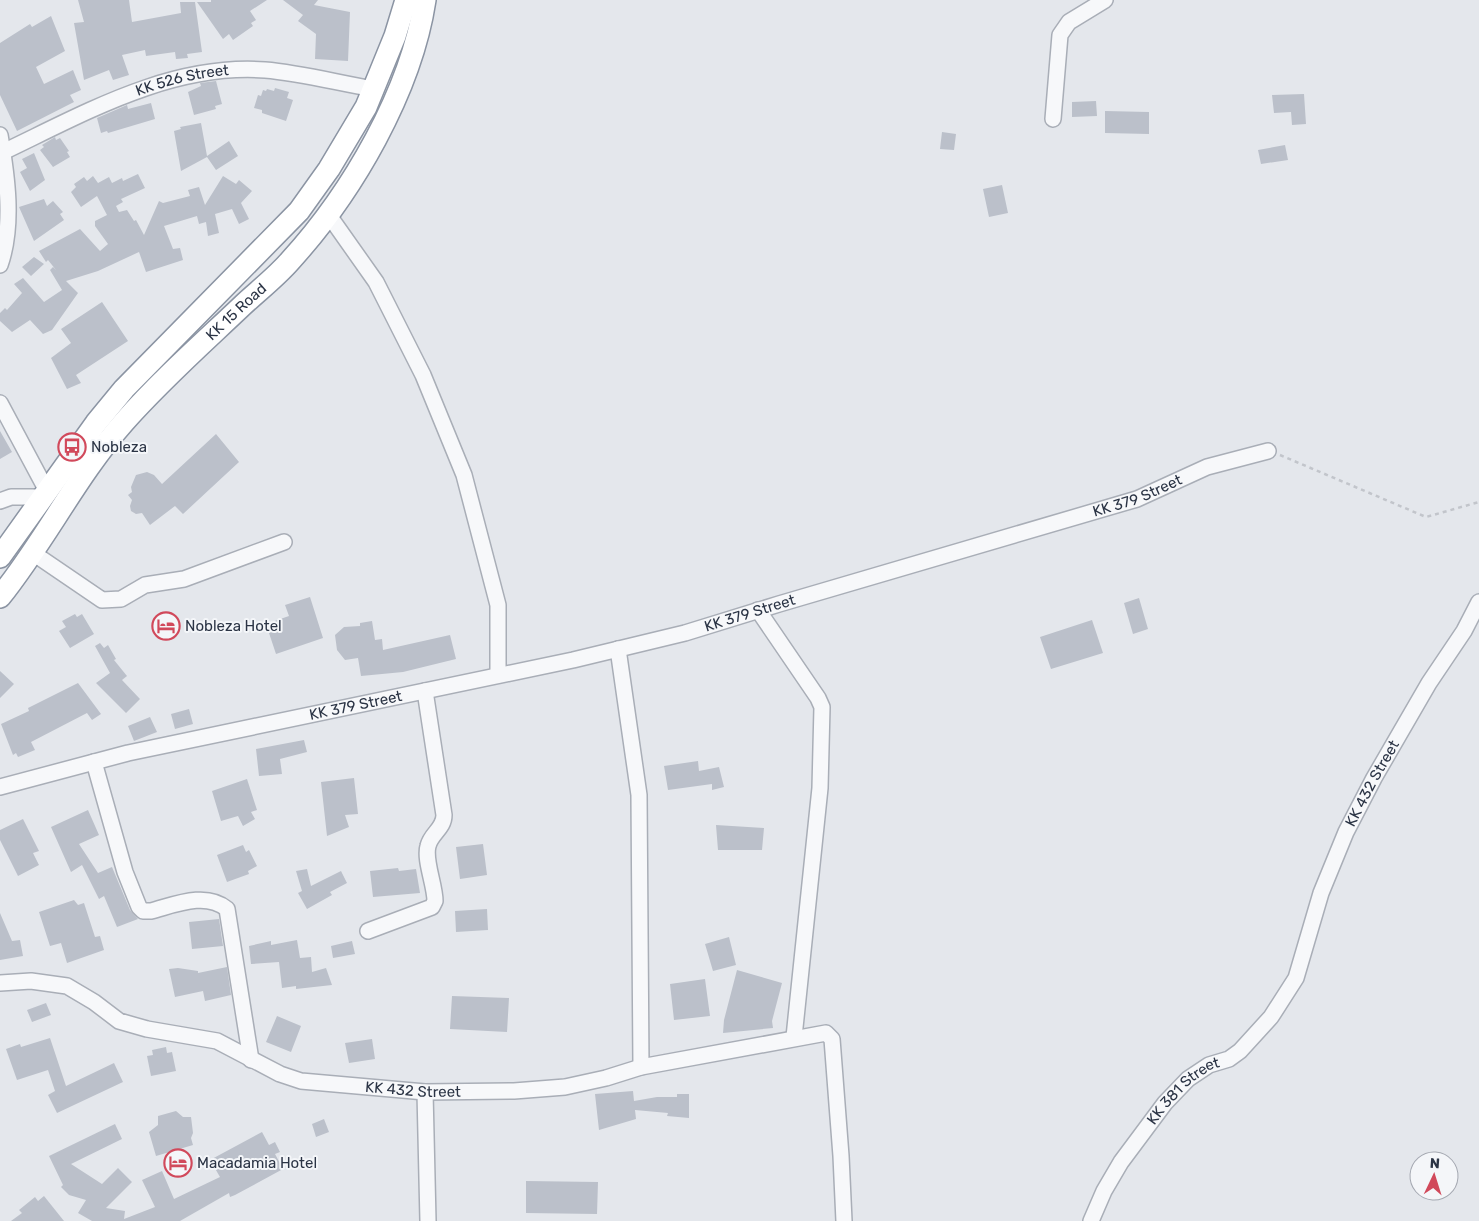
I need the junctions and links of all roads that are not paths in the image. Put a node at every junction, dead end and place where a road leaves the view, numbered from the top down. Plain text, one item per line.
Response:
1 (406, 0) edge
2 (425, 0) edge
3 (1105, 0) edge
4 (1082, 8) edge
5 (374, 89) junction
6 (1053, 119) dead end
7 (0, 135) edge
8 (3, 152) junction
9 (328, 214) junction
10 (0, 264) edge
11 (0, 403) edge
12 (1268, 451) road end
13 (45, 494) junction
14 (0, 501) edge
15 (284, 542) dead end
16 (33, 553) junction
17 (0, 557) edge
18 (0, 597) edge
19 (1479, 602) edge
20 (758, 610) junction
21 (618, 649) junction
22 (498, 675) junction
23 (425, 692) junction
24 (94, 762) junction
25 (0, 787) edge
26 (368, 931) dead end
27 (1296, 978) joint
28 (0, 983) edge
29 (794, 1037) junction
30 (251, 1060) junction
31 (641, 1067) junction
32 (425, 1092) junction
33 (428, 1221) edge
34 (844, 1221) edge
35 (1091, 1221) edge

1 - 5 highway, KK 15 Road
2 - 9 highway, KK 15 Road
3 - 4 street
4 - 6 street
5 - 8 street, KK 526 Street
5 - 13 highway, KK 15 Road
7 - 8 street
8 - 10 street
9 - 16 highway, KK 15 Road
9 - 22 street
11 - 13 street
12 - 20 street, KK 379 Street
13 - 14 street
13 - 17 highway, KK 15 Road
15 - 16 street
16 - 18 highway, KK 15 Road
19 - 27 street, KK 432 Street
20 - 21 street, KK 379 Street
20 - 29 street
21 - 22 street, KK 379 Street
21 - 31 street
22 - 23 street, KK 379 Street
23 - 24 street, KK 379 Street
23 - 26 street
24 - 25 street, KK 379 Street
24 - 30 street
27 - 35 street, KK 381 Street
28 - 30 street, KK 432 Street
29 - 31 street, KK 432 Street
29 - 34 street, KK 432 Street
30 - 32 street, KK 432 Street
31 - 32 street, KK 432 Street
32 - 33 street

